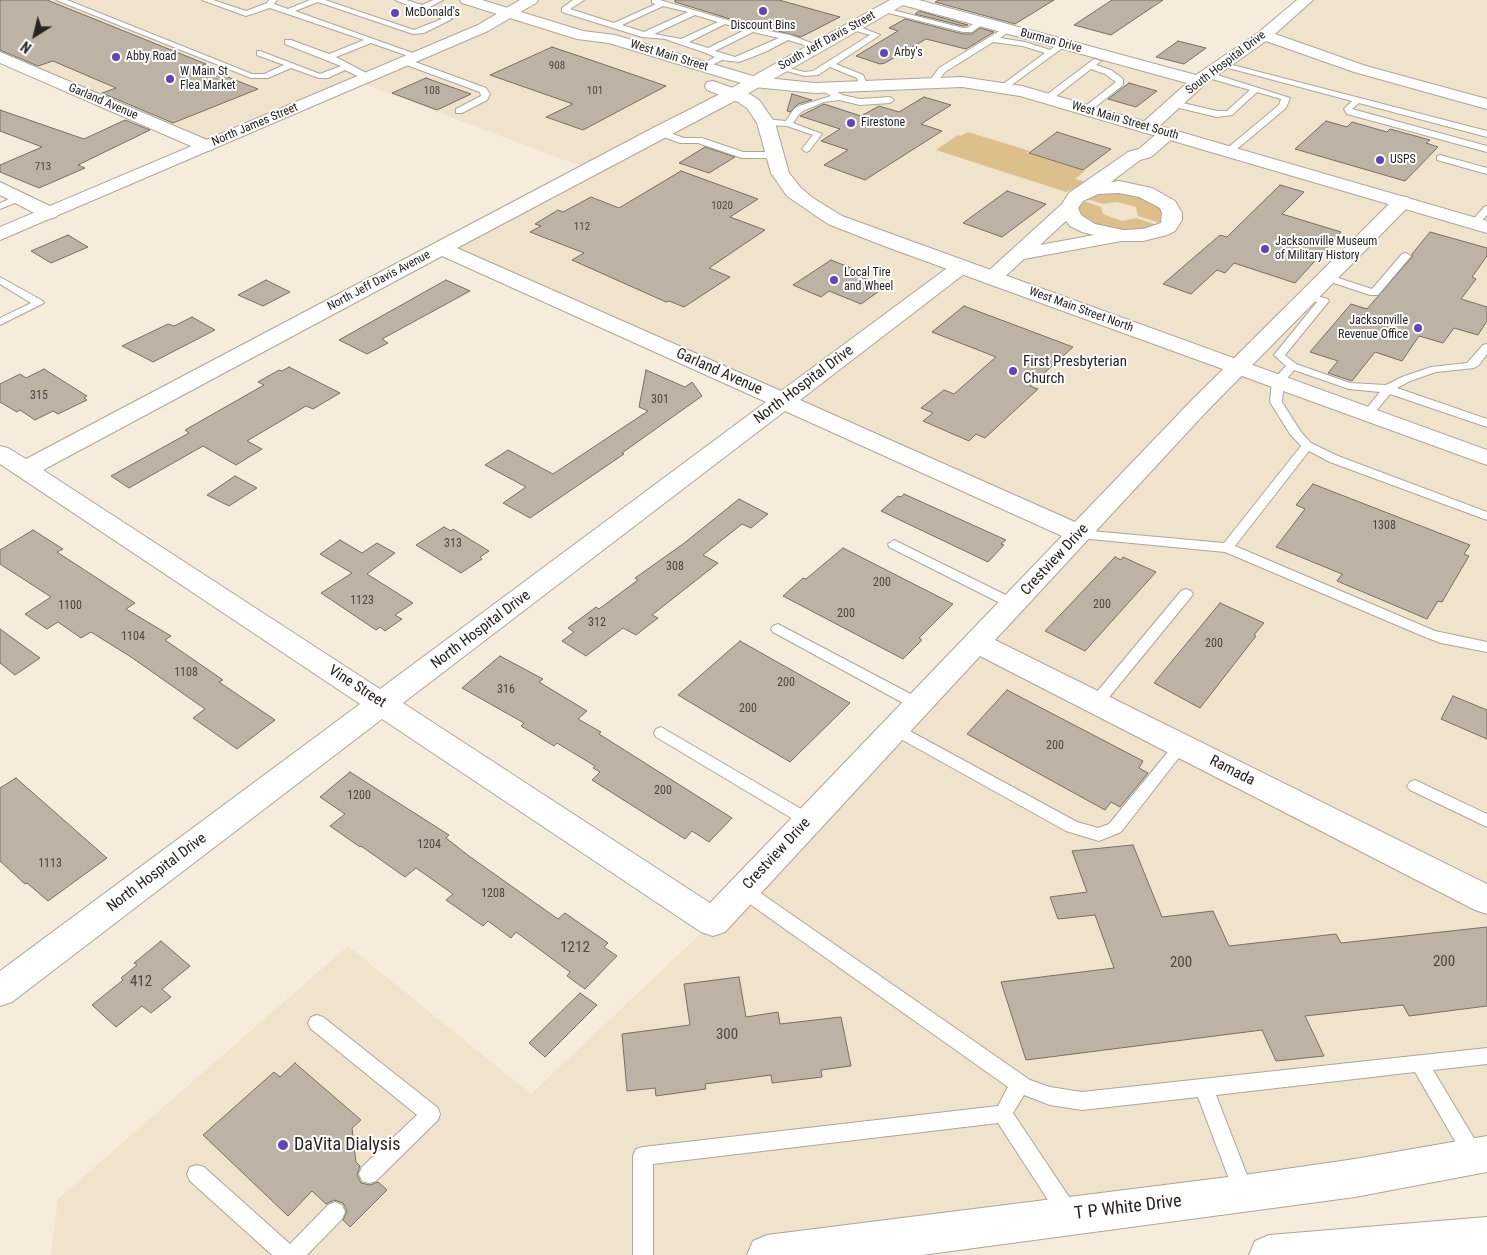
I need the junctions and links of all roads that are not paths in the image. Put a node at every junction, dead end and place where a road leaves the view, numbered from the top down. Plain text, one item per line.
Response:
1 (60, 0) edge
2 (206, 0) edge
3 (317, 0) edge
4 (399, 0) edge
5 (439, 0) edge
6 (467, 0) edge
7 (531, 0) edge
8 (580, 0) edge
9 (653, 0) edge
10 (902, 0) edge
11 (1306, 0) edge
12 (272, 2) edge
13 (663, 3) junction
14 (512, 6) edge
15 (422, 8) junction
16 (884, 9) junction
17 (288, 11) junction
18 (695, 12) junction
19 (725, 21) junction
20 (982, 22) junction
21 (614, 26) junction
22 (852, 27) junction
23 (1009, 29) junction
24 (752, 30) junction
25 (413, 32) junction
26 (645, 34) junction
27 (1264, 35) junction
28 (582, 36) junction
29 (787, 37) junction
30 (371, 40) junction
31 (993, 40) junction
32 (288, 42) dead end
33 (625, 42) junction
34 (682, 42) junction
35 (384, 44) junction
36 (818, 47) junction
37 (1058, 48) junction
38 (260, 53) dead end
39 (1105, 56) junction
40 (0, 57) edge
41 (329, 57) junction
42 (722, 57) junction
43 (411, 59) junction
44 (708, 59) junction
45 (830, 64) junction
46 (1224, 64) junction
47 (291, 66) junction
48 (1090, 66) junction
49 (345, 68) junction
50 (778, 68) junction
51 (672, 72) dead end
52 (367, 77) junction
53 (1204, 78) junction
54 (698, 81) dead end
55 (754, 82) junction
56 (932, 83) junction
57 (864, 86) junction
58 (1003, 87) junction
59 (1255, 89) junction
60 (832, 92) junction
61 (734, 94) junction
62 (1048, 98) junction
63 (890, 100) dead end
64 (1357, 100) junction
65 (1174, 104) junction
66 (1487, 104) edge
67 (1086, 110) junction
68 (458, 111) dead end
69 (765, 122) junction
70 (788, 124) junction
71 (1147, 128) junction
72 (659, 132) junction
73 (1167, 134) junction
74 (1487, 134) edge
75 (206, 146) junction
76 (1487, 148) edge
77 (806, 149) dead end
78 (1228, 152) junction
79 (1145, 153) junction
80 (775, 155) junction
81 (1440, 158) dead end
82 (1487, 171) edge
83 (0, 188) edge
84 (1088, 190) junction
85 (19, 198) junction
86 (1159, 199) junction
87 (1402, 202) junction
88 (0, 206) edge
89 (1069, 208) junction
90 (1487, 209) edge
91 (49, 213) junction
92 (1481, 226) edge
93 (0, 234) edge
94 (1122, 236) junction
95 (441, 248) junction
96 (1021, 254) junction
97 (1406, 256) dead end
98 (961, 267) junction
99 (1326, 277) junction
100 (992, 278) junction
101 (0, 280) edge
102 (1307, 296) junction
103 (0, 322) edge
104 (1487, 347) edge
105 (1238, 366) junction
106 (1285, 373) junction
107 (1388, 389) junction
108 (783, 401) junction
109 (1368, 414) junction
110 (1487, 423) edge
111 (1307, 446) junction
112 (0, 453) edge
113 (1487, 458) edge
114 (25, 470) junction
115 (1487, 516) edge
116 (1080, 534) junction
117 (894, 544) dead end
118 (1227, 548) junction
119 (1186, 594) dead end
120 (1013, 604) junction
121 (778, 629) dead end
122 (977, 643) junction
123 (1487, 646) edge
124 (1096, 703) junction
125 (383, 704) junction
126 (919, 705) junction
127 (895, 729) junction
128 (661, 733) dead end
129 (1181, 746) junction
130 (1415, 786) dead end
131 (808, 821) junction
132 (1487, 821) edge
133 (743, 890) junction
134 (1487, 900) edge
135 (713, 922) joint
136 (6, 977) edge
137 (317, 1023) dead end
138 (1487, 1056) edge
139 (1419, 1063) junction
140 (1020, 1084) junction
141 (1204, 1088) junction
142 (1003, 1114) junction
143 (1481, 1155) edge
144 (197, 1174) dead end
145 (369, 1174) dead end
146 (1244, 1194) junction
147 (335, 1212) dead end
148 (1069, 1216) junction
149 (1487, 1238) edge
150 (288, 1255) edge
151 (293, 1255) edge
152 (643, 1255) edge
153 (767, 1255) edge
154 (1269, 1255) edge

1 - 47 lane
2 - 12 lane
3 - 17 lane
3 - 25 lane
4 - 15 lane
5 - 15 lane
6 - 14 main road, West Main Street
7 - 14 main road, North James Street
8 - 21 lane
9 - 13 lane
10 - 16 main road, South Jeff Davis Street
10 - 20 main road, Burman Drive
11 - 27 main road, South Hospital Drive
12 - 17 lane
13 - 18 lane
13 - 21 lane
14 - 28 main road, West Main Street
14 - 43 main road, North James Street
15 - 25 lane
16 - 20 lane
16 - 22 main road, South Jeff Davis Street
17 - 30 lane
18 - 19 lane
18 - 26 lane
19 - 24 lane
19 - 34 lane
20 - 23 main road, Burman Drive
21 - 26 lane
22 - 36 main road, South Jeff Davis Street
22 - 45 lane
23 - 31 lane
23 - 37 main road, Burman Drive
24 - 29 lane
24 - 44 lane
25 - 35 lane
26 - 33 lane
26 - 34 lane
27 - 46 main road, South Hospital Drive
27 - 66 main road
28 - 33 main road, West Main Street
28 - 51 main road, West Main Street
29 - 36 lane
29 - 42 lane
30 - 35 lane
30 - 41 lane
31 - 37 lane
31 - 56 lane
32 - 41 lane
33 - 44 main road, West Main Street
34 - 44 lane
35 - 43 lane
36 - 50 main road, South Jeff Davis Street
37 - 39 main road, Burman Drive
37 - 58 lane
38 - 47 lane
39 - 48 lane
39 - 53 main road, Burman Drive
40 - 75 main road, Garland Avenue
41 - 49 lane
42 - 44 lane
42 - 44 lane
43 - 52 main road, North James Street
43 - 68 lane
44 - 55 main road, West Main Street
45 - 50 lane
45 - 57 lane
46 - 53 main road, South Hospital Drive
46 - 64 lane
47 - 49 lane
48 - 62 lane
48 - 67 lane
49 - 52 lane
50 - 55 main road, South Jeff Davis Street
52 - 75 main road, North James Street
53 - 59 lane
53 - 65 main road, South Hospital Drive
54 - 61 main road, West Main Street
55 - 60 main road, West Main Street South
55 - 61 main road, South Jeff Davis Street
56 - 57 main road, West Main Street South
56 - 58 main road, West Main Street South
57 - 60 main road, West Main Street South
58 - 62 main road, West Main Street South
59 - 65 lane
59 - 78 lane
60 - 63 lane
60 - 70 lane
61 - 69 main road, West Main Street North
61 - 72 main road, North Jeff Davis Avenue
62 - 67 main road, West Main Street South
64 - 74 lane
64 - 76 lane
65 - 71 main road, South Hospital Drive
67 - 71 main road, West Main Street South
69 - 70 lane
69 - 80 main road, West Main Street North
70 - 77 lane
71 - 73 main road, West Main Street South
72 - 80 lane
72 - 95 main road, North Jeff Davis Avenue
73 - 78 main road, West Main Street South
73 - 79 main road
75 - 91 main road, North James Street
78 - 87 main road, West Main Street South
79 - 84 main road
79 - 86 main road
80 - 98 main road, West Main Street North
81 - 82 lane
83 - 85 main road
84 - 86 main road
84 - 89 main road
85 - 88 lane
85 - 91 main road
86 - 94 main road
87 - 92 main road, West Main Street South
87 - 99 main road, Crestview Drive
89 - 94 main road
89 - 96 main road
90 - 92 lane
91 - 93 main road, North James Street
94 - 96 main road
95 - 108 main road, Garland Avenue
95 - 114 main road, North Jeff Davis Avenue
96 - 100 main road
97 - 99 lane
98 - 100 main road, West Main Street North
98 - 108 main road, North Hospital Drive
99 - 102 main road, Crestview Drive
100 - 105 main road, West Main Street North
101 - 103 lane
102 - 105 main road, Crestview Drive
102 - 106 lane
104 - 107 lane
105 - 106 main road, West Main Street North
105 - 116 main road, Crestview Drive
106 - 107 lane
106 - 109 main road, West Main Street North
106 - 111 lane
107 - 109 lane
107 - 110 lane
108 - 116 main road, Garland Avenue
108 - 125 main road, North Hospital Drive
109 - 113 main road, West Main Street North
111 - 115 lane
111 - 118 lane
112 - 114 main road, Vine Street
114 - 125 main road, Vine Street
116 - 118 lane
116 - 120 main road, Crestview Drive
117 - 120 lane
118 - 123 lane
119 - 124 lane
120 - 122 main road, Crestview Drive
121 - 126 lane
122 - 124 main road, Ramada
122 - 126 main road, Crestview Drive
124 - 129 main road, Ramada
125 - 135 main road, Vine Street
125 - 136 main road, North Hospital Drive
126 - 127 main road, Crestview Drive
127 - 129 lane
127 - 131 main road, Crestview Drive
128 - 131 lane
129 - 134 main road, Ramada
130 - 132 lane
131 - 133 main road, Crestview Drive
133 - 135 main road, Crestview Drive
133 - 140 lane
137 - 145 lane
138 - 139 lane
139 - 141 lane
139 - 143 lane
140 - 141 lane
140 - 142 lane
141 - 146 lane
142 - 148 lane
142 - 152 lane
143 - 146 main road, T P White Drive
144 - 150 lane
146 - 148 main road, T P White Drive
147 - 151 lane
148 - 153 main road, T P White Drive
149 - 154 main road

